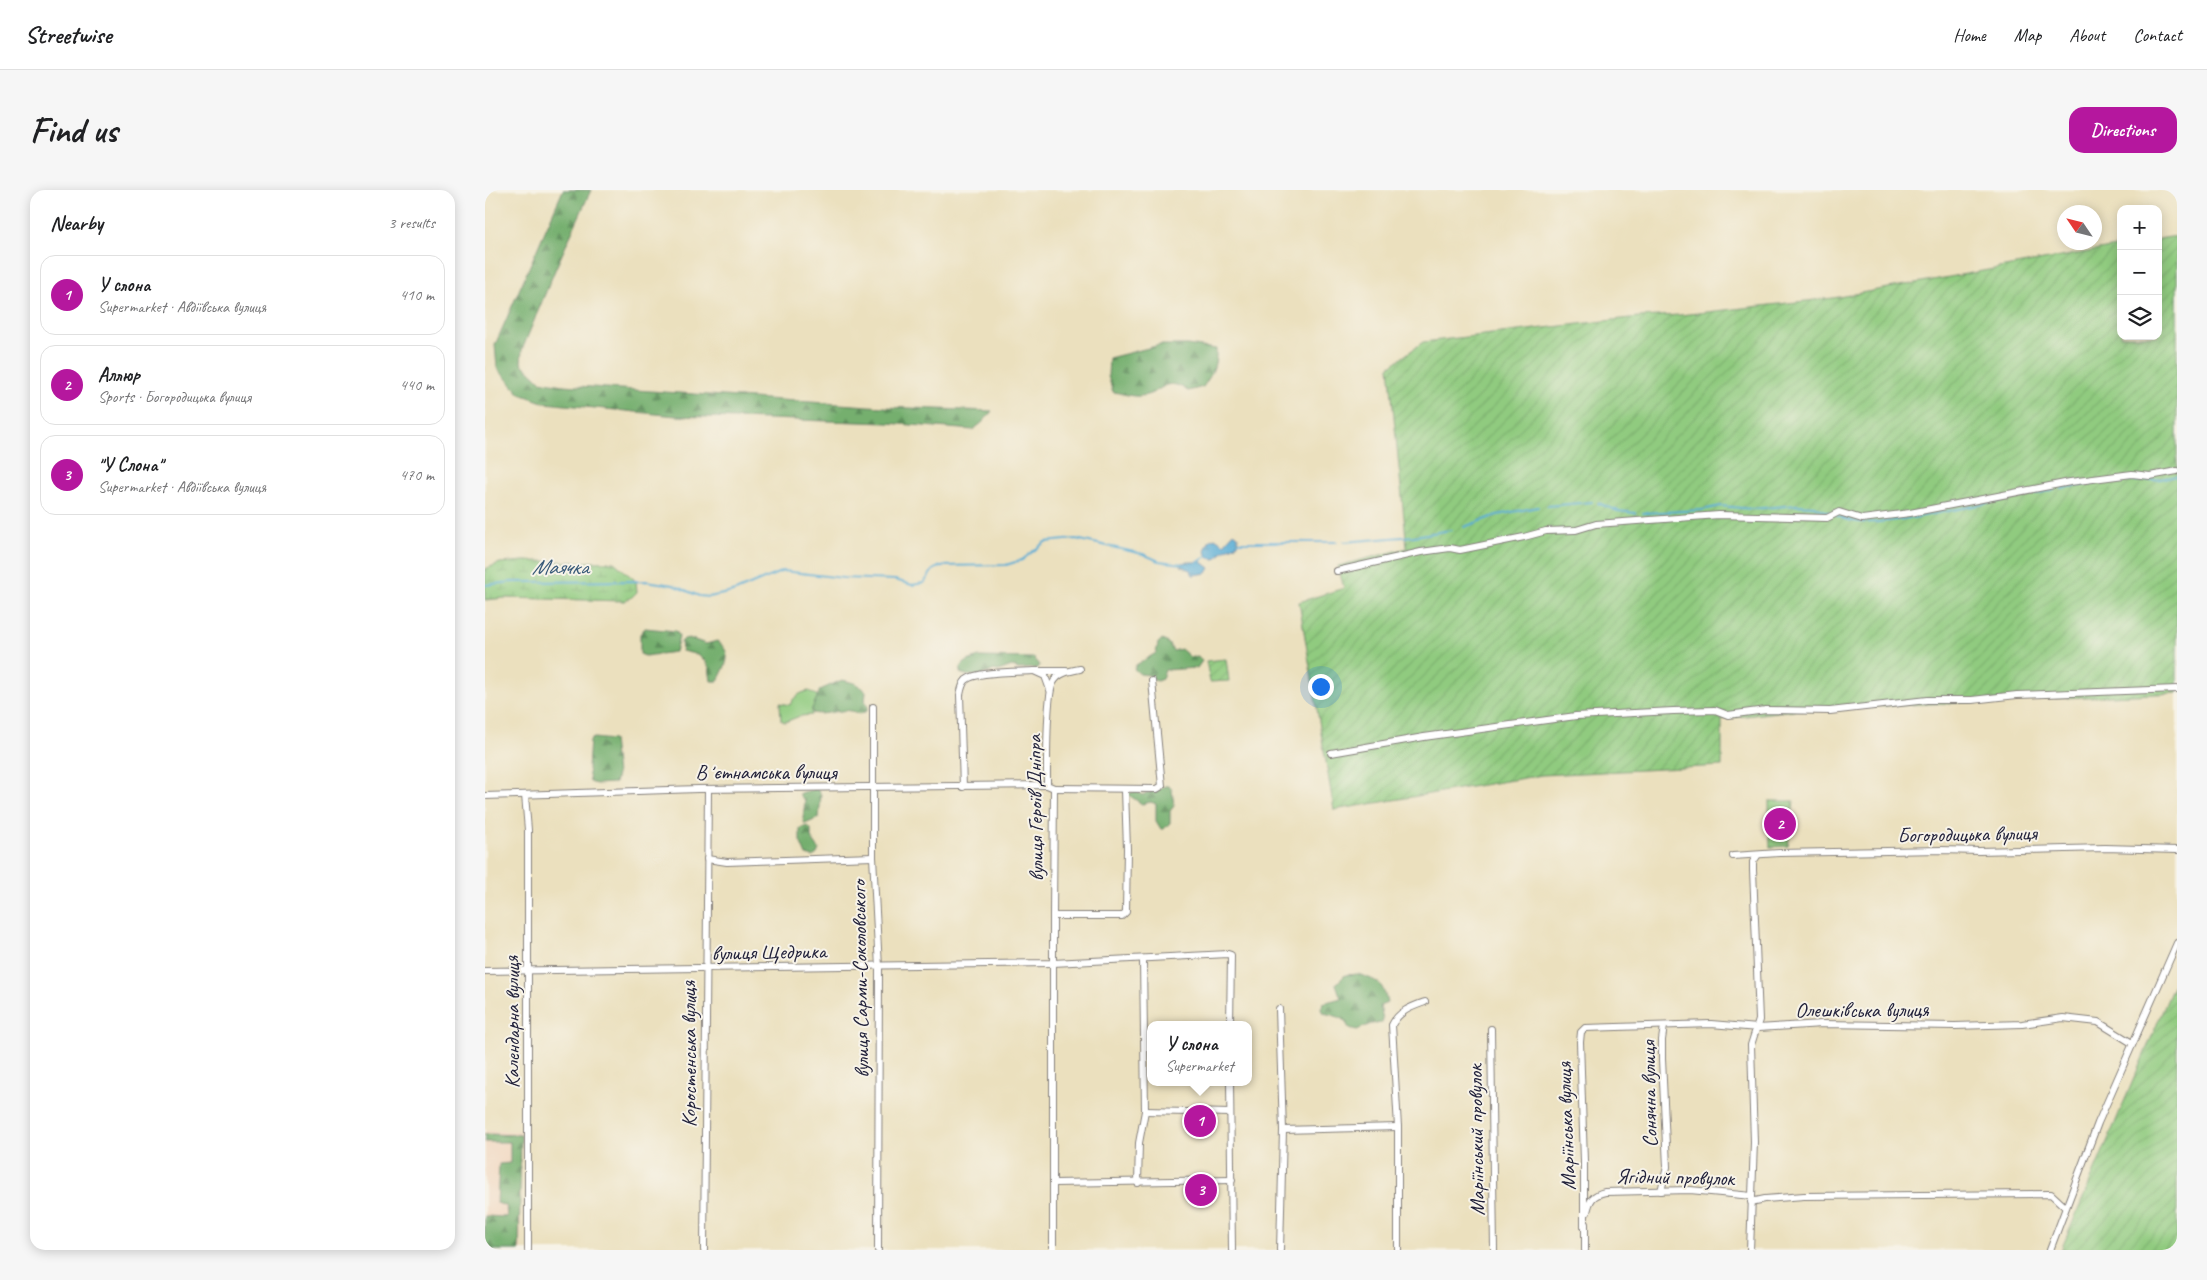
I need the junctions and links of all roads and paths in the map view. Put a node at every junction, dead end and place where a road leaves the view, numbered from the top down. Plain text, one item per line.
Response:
1 (2177, 471) edge
2 (1337, 570) dead end
3 (1079, 670) dead end
4 (1034, 671) junction
5 (1066, 671) junction
6 (1152, 681) dead end
7 (2177, 689) edge
8 (1051, 691) junction
9 (873, 707) dead end
10 (1331, 752) dead end
11 (1047, 785) junction
12 (963, 787) junction
13 (874, 788) junction
14 (1055, 788) junction
15 (708, 789) junction
16 (1125, 790) junction
17 (525, 795) junction
18 (485, 796) edge
19 (2177, 850) edge
20 (1733, 856) dead end
21 (1757, 856) junction
22 (873, 858) junction
23 (707, 859) junction
24 (1053, 916) junction
25 (2177, 943) edge
26 (1143, 960) junction
27 (1053, 964) junction
28 (879, 967) junction
29 (705, 968) junction
30 (485, 971) edge
31 (528, 971) junction
32 (1425, 1002) dead end
33 (1279, 1009) dead end
34 (1231, 1021) edge
35 (1664, 1026) junction
36 (1585, 1028) joint
37 (1758, 1028) junction
38 (1491, 1029) dead end
39 (2132, 1043) junction
40 (1230, 1086) edge
41 (1145, 1111) junction
42 (1230, 1112) junction
43 (1398, 1127) junction
44 (1283, 1130) junction
45 (1232, 1180) junction
46 (1138, 1183) junction
47 (1054, 1184) junction
48 (1661, 1191) junction
49 (1751, 1199) junction
50 (2065, 1207) junction
51 (1584, 1226) junction
52 (528, 1250) edge
53 (704, 1250) edge
54 (878, 1250) edge
55 (1053, 1250) edge
56 (1232, 1250) edge
57 (1281, 1250) edge
58 (1398, 1250) edge
59 (1494, 1250) edge
60 (1585, 1250) edge
61 (1750, 1250) edge
62 (2049, 1250) edge

1 - 2 street
3 - 5 street
4 - 5 street
4 - 8 street
4 - 12 street
5 - 8 street
6 - 16 street
7 - 10 street
8 - 11 street, вулиця Героїв Дніпра
9 - 13 street, вулиця Сарми-Соколовського
11 - 12 street, Вʼєтнамська вулиця
11 - 14 street, вулиця Героїв Дніпра
12 - 13 street, Вʼєтнамська вулиця
13 - 15 street, Вʼєтнамська вулиця
13 - 22 street, вулиця Сарми-Соколовського
14 - 16 street
14 - 24 street, вулиця Героїв Дніпра
15 - 17 street, Вʼєтнамська вулиця
15 - 23 street, Коростенська вулиця
16 - 24 street
17 - 18 street, Вʼєтнамська вулиця
17 - 31 street, Календарна вулиця
19 - 21 street, Богородицька вулиця
20 - 21 street, Богородицька вулиця
21 - 37 street
22 - 23 street
22 - 28 street, вулиця Сарми-Соколовського
23 - 29 street, Коростенська вулиця
24 - 27 street, вулиця Героїв Дніпра
25 - 39 street
26 - 27 street
26 - 34 street
26 - 41 street
27 - 28 street, вулиця Щедрика
27 - 47 street, вулиця Героїв Дніпра
28 - 29 street, вулиця Щедрика
28 - 54 street, вулиця Сарми-Соколовського
29 - 31 street, вулиця Щедрика
29 - 53 street, Коростенська вулиця
30 - 31 street, вулиця Щедрика
31 - 52 street, Календарна вулиця
32 - 43 street
33 - 44 street
35 - 36 street, Олешківська вулиця
35 - 37 street, Олешківська вулиця
35 - 48 street, Сонячна вулиця
36 - 51 street, Маріїнська вулиця
37 - 39 street, Олешківська вулиця
37 - 49 street
38 - 59 street, Маріїнський провулок
39 - 50 street
40 - 42 street
41 - 42 street
41 - 46 street
42 - 45 street
43 - 44 street
43 - 58 street
44 - 57 street
45 - 46 street
45 - 56 street
46 - 47 street
47 - 55 street, вулиця Героїв Дніпра
48 - 49 street, Ягідний провулок
48 - 51 street, Ягідний провулок
49 - 50 street, Ягідний провулок
49 - 61 street
50 - 62 street
51 - 60 street, Ягідний провулок

